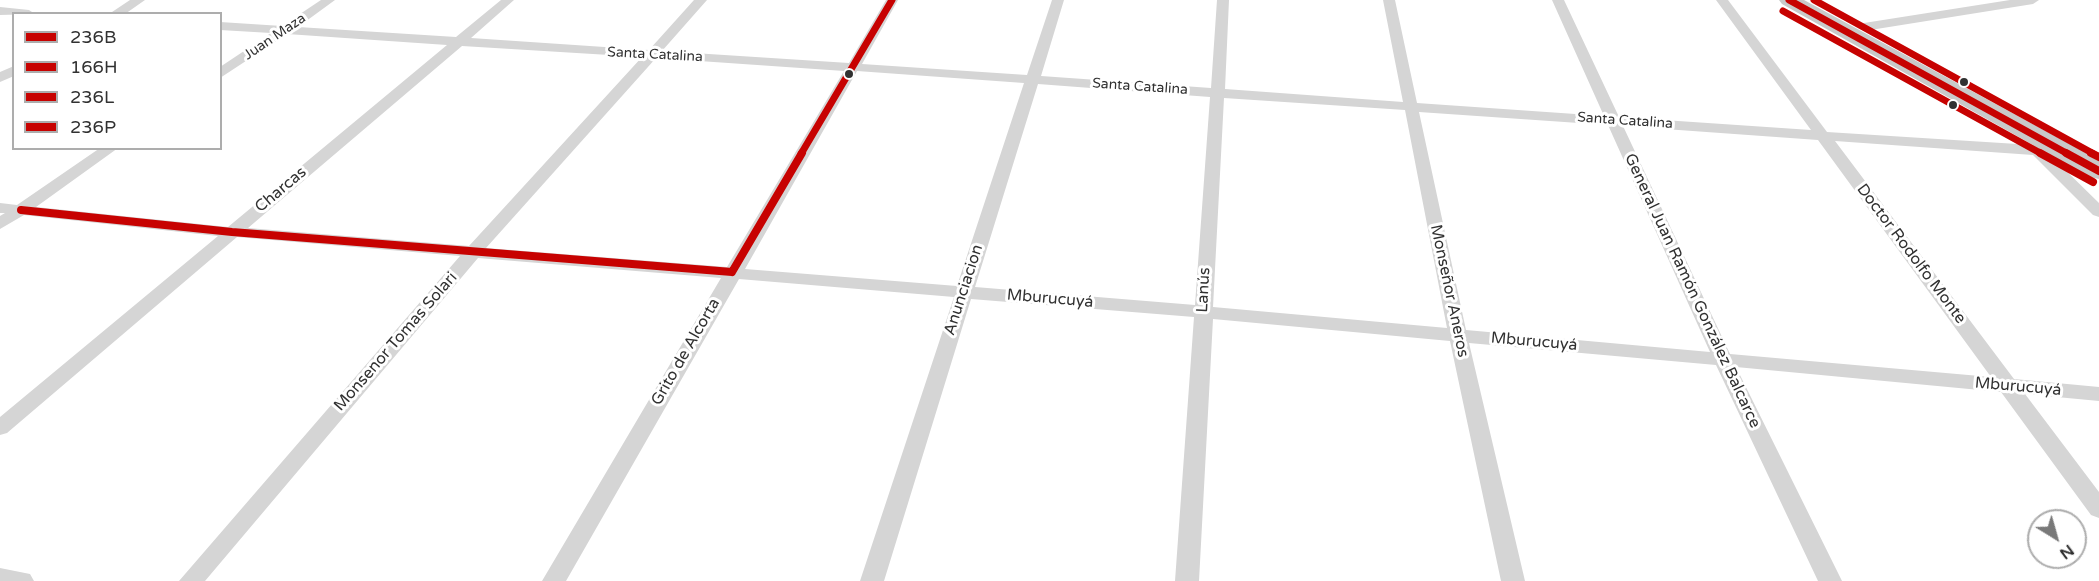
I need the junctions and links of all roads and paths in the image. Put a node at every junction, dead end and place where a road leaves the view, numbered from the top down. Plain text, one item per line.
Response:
1 (139, 0) edge
2 (329, 0) edge
3 (508, 0) edge
4 (701, 0) edge
5 (892, 0) edge
6 (1058, 0) edge
7 (1223, 0) edge
8 (1389, 0) edge
9 (1558, 0) edge
10 (1722, 0) edge
11 (1789, 0) edge
12 (1815, 0) edge
13 (2033, 0) edge
14 (118, 12) edge
15 (222, 26) edge
16 (1864, 27) junction
17 (285, 30) junction
18 (457, 43) junction
19 (653, 56) junction
20 (852, 67) junction
21 (222, 73) edge
22 (1032, 80) junction
23 (1216, 92) junction
24 (1410, 107) junction
25 (1613, 120) junction
26 (1823, 135) junction
27 (108, 150) edge
28 (2049, 151) junction
29 (2099, 152) edge
30 (2099, 171) edge
31 (0, 208) edge
32 (21, 210) junction
33 (2099, 212) edge
34 (0, 224) edge
35 (231, 232) junction
36 (475, 250) junction
37 (732, 272) junction
38 (963, 292) junction
39 (1203, 312) junction
40 (1458, 335) junction
41 (1723, 360) junction
42 (2010, 387) junction
43 (2099, 394) edge
44 (0, 428) edge
45 (2099, 509) edge
46 (0, 578) edge
47 (22, 581) edge
48 (191, 581) edge
49 (555, 581) edge
50 (872, 581) edge
51 (1187, 581) edge
52 (1513, 581) edge
53 (1830, 581) edge

1 - 14 street
2 - 17 street, Juan Maza
3 - 18 street, Charcas
4 - 19 street, Monsenor Tomas Solari
5 - 20 street, Grito de Alcorta
6 - 22 street, Anunciacion
7 - 23 street, Lanús
8 - 24 street, Monseñor Aneros
9 - 25 street, General Juan Ramón González Balcarce
10 - 26 street, Doctor Rodolfo Monte
11 - 28 main road
12 - 16 main road
13 - 16 street
15 - 17 street, Santa Catalina
16 - 29 main road
17 - 18 street, Santa Catalina
17 - 21 street, Juan Maza
18 - 19 street, Santa Catalina
18 - 35 street, Charcas
19 - 20 street, Santa Catalina
19 - 36 street, Monsenor Tomas Solari
20 - 22 street, Santa Catalina
20 - 37 street, Grito de Alcorta
22 - 23 street, Santa Catalina
22 - 38 street, Anunciacion
23 - 24 street, Santa Catalina
23 - 39 street, Lanús
24 - 25 street, Santa Catalina
24 - 40 street, Monseñor Aneros
25 - 26 street, Santa Catalina
25 - 41 street, General Juan Ramón González Balcarce
26 - 28 street, Santa Catalina
26 - 42 street, Doctor Rodolfo Monte
27 - 32 street
28 - 30 main road
28 - 33 street
31 - 32 street, Mburucuyá
32 - 34 street
32 - 35 street, Mburucuyá
35 - 36 street, Mburucuyá
35 - 44 street, Charcas
36 - 37 street, Mburucuyá
36 - 48 street, Monsenor Tomas Solari
37 - 38 street, Mburucuyá
37 - 49 street, Grito de Alcorta
38 - 39 street, Mburucuyá
38 - 50 street, Anunciacion
39 - 40 street, Mburucuyá
39 - 51 street, Lanús
40 - 41 street, Mburucuyá
40 - 52 street, Monseñor Aneros
41 - 42 street, Mburucuyá
41 - 53 street, General Juan Ramón González Balcarce
42 - 43 street, Mburucuyá
42 - 45 street, Doctor Rodolfo Monte
46 - 47 street

